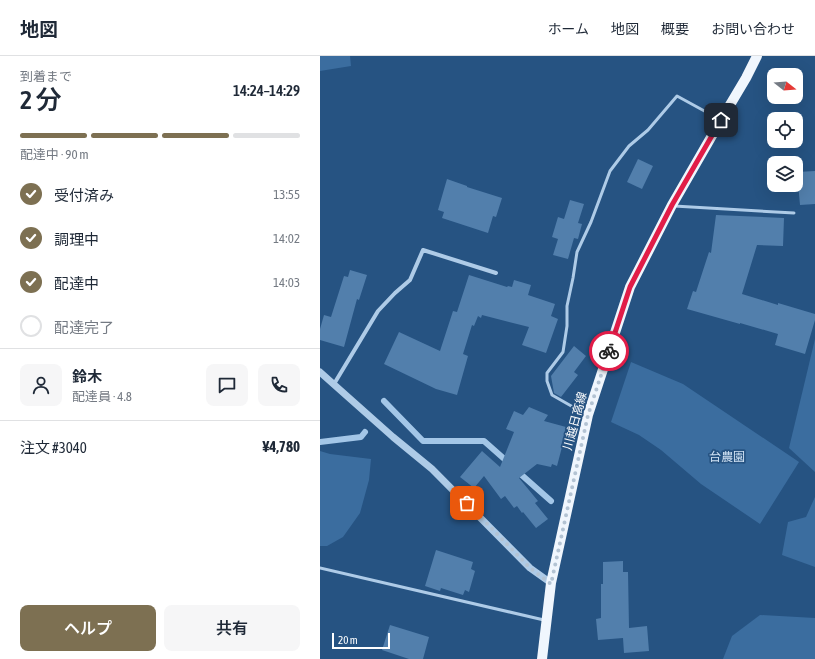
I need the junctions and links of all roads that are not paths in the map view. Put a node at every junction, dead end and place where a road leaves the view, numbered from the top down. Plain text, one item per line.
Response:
1 (757, 56) edge
2 (721, 120) junction
3 (672, 205) junction
4 (794, 213) dead end
5 (496, 273) dead end
6 (320, 372) edge
7 (334, 384) junction
8 (588, 415) junction
9 (320, 568) edge
10 (551, 584) junction
11 (546, 621) junction
12 (542, 659) edge

1 - 2 main road, 川越日高線
2 - 3 main road, 川越日高線
2 - 8 lane
3 - 4 lane
3 - 8 main road, 川越日高線
5 - 7 street
6 - 7 street
7 - 10 street
8 - 10 main road, 川越日高線
9 - 11 lane
10 - 11 main road, 川越日高線
11 - 12 main road, 川越日高線

